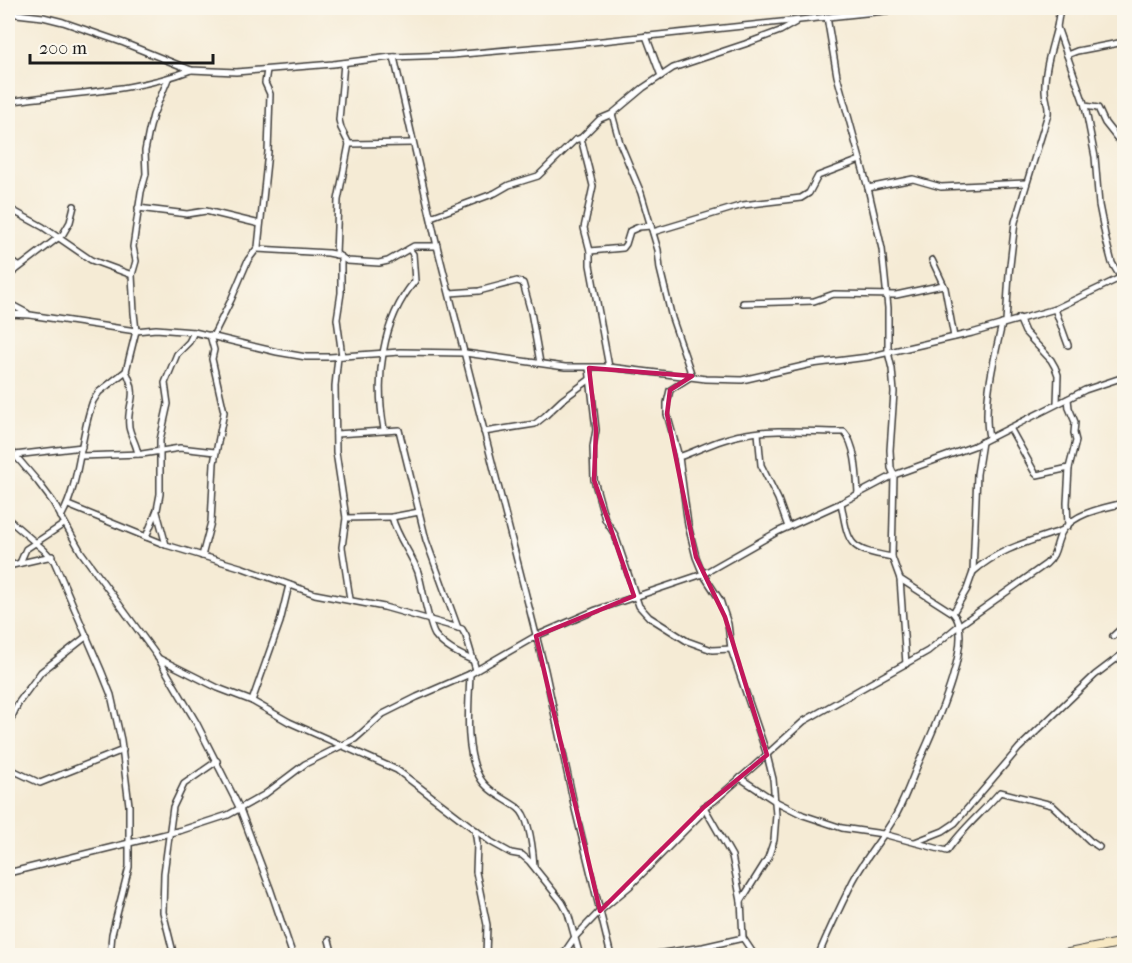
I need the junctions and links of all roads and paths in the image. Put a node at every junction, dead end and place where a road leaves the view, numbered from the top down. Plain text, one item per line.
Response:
1 (913, 8) edge
2 (1060, 8) edge
3 (8, 13) edge
4 (827, 17) junction
5 (797, 21) junction
6 (1057, 27) junction
7 (646, 36) junction
8 (1125, 42) edge
9 (1067, 55) junction
10 (394, 57) junction
11 (344, 63) junction
12 (191, 70) junction
13 (267, 70) junction
14 (661, 76) junction
15 (168, 79) junction
16 (9, 101) edge
17 (1085, 106) junction
18 (8, 111) edge
19 (612, 114) junction
20 (581, 138) junction
21 (413, 143) junction
22 (349, 144) junction
23 (1125, 147) edge
24 (860, 160) junction
25 (1026, 183) junction
26 (868, 188) junction
27 (74, 206) dead end
28 (8, 208) edge
29 (138, 208) junction
30 (431, 217) junction
31 (260, 224) junction
32 (652, 229) junction
33 (58, 238) junction
34 (437, 246) junction
35 (257, 249) junction
36 (409, 249) junction
37 (590, 251) junction
38 (339, 256) junction
39 (932, 260) dead end
40 (8, 261) edge
41 (19, 266) junction
42 (132, 275) junction
43 (8, 276) edge
44 (1123, 277) edge
45 (943, 285) junction
46 (450, 293) junction
47 (1125, 293) edge
48 (887, 295) junction
49 (8, 303) edge
50 (743, 303) dead end
51 (1055, 309) junction
52 (8, 314) edge
53 (30, 315) junction
54 (1019, 318) junction
55 (1004, 323) junction
56 (136, 331) junction
57 (194, 332) junction
58 (211, 336) junction
59 (954, 338) junction
60 (1068, 345) dead end
61 (888, 352) junction
62 (383, 353) junction
63 (465, 353) junction
64 (340, 356) junction
65 (540, 363) junction
66 (609, 367) junction
67 (589, 368) junction
68 (126, 371) junction
69 (692, 376) junction
70 (1125, 377) edge
71 (589, 380) junction
72 (1068, 399) junction
73 (1057, 403) junction
74 (1010, 428) junction
75 (384, 429) junction
76 (484, 432) junction
77 (758, 433) junction
78 (336, 434) junction
79 (989, 437) junction
80 (982, 442) junction
81 (8, 447) edge
82 (82, 447) junction
83 (160, 452) junction
84 (215, 452) junction
85 (138, 454) junction
86 (15, 455) junction
87 (81, 456) junction
88 (679, 457) junction
89 (1069, 468) junction
90 (894, 474) junction
91 (858, 493) junction
92 (841, 503) junction
93 (1125, 503) edge
94 (68, 505) junction
95 (157, 510) junction
96 (419, 512) junction
97 (392, 517) junction
98 (346, 518) junction
99 (8, 519) edge
100 (63, 520) junction
101 (789, 527) junction
102 (1066, 528) junction
103 (146, 537) junction
104 (35, 542) junction
105 (166, 545) junction
106 (51, 556) junction
107 (201, 556) junction
108 (892, 557) junction
109 (20, 563) junction
110 (8, 566) edge
111 (973, 572) junction
112 (703, 574) junction
113 (900, 579) junction
114 (289, 585) junction
115 (634, 596) junction
116 (350, 599) junction
117 (953, 613) junction
118 (431, 620) junction
119 (960, 625) junction
120 (1125, 626) edge
121 (458, 628) junction
122 (87, 636) junction
123 (536, 636) junction
124 (1113, 636) dead end
125 (731, 649) junction
126 (1125, 653) edge
127 (157, 656) junction
128 (474, 661) junction
129 (906, 664) junction
130 (476, 669) junction
131 (470, 674) junction
132 (252, 701) junction
133 (8, 725) edge
134 (344, 746) junction
135 (123, 750) junction
136 (767, 755) junction
137 (217, 761) junction
138 (8, 768) edge
139 (740, 778) junction
140 (775, 801) junction
141 (704, 807) junction
142 (240, 809) junction
143 (475, 830) junction
144 (169, 833) junction
145 (883, 834) junction
146 (129, 842) junction
147 (915, 842) junction
148 (1100, 847) dead end
149 (534, 868) junction
150 (8, 873) edge
151 (741, 901) junction
152 (600, 911) junction
153 (575, 937) junction
154 (743, 938) junction
155 (329, 940) dead end
156 (1125, 942) edge
157 (1125, 948) edge
158 (110, 956) edge
159 (174, 956) edge
160 (292, 956) edge
161 (333, 956) edge
162 (486, 956) edge
163 (562, 956) edge
164 (580, 956) edge
165 (611, 956) edge
166 (643, 956) edge
167 (755, 956) edge
168 (818, 956) edge
169 (1054, 956) edge
170 (1119, 956) edge

1 - 4 street
2 - 6 street
3 - 12 street
4 - 5 street
4 - 24 street
5 - 7 street
5 - 14 street
6 - 9 street
6 - 25 street
7 - 10 street
7 - 14 street
8 - 9 street
9 - 17 street
10 - 11 street
10 - 21 street
11 - 13 street
11 - 22 street
12 - 13 street
12 - 15 street
13 - 31 street
14 - 19 street
15 - 16 street
15 - 29 street
16 - 18 street
17 - 23 street
17 - 44 street
19 - 20 street
19 - 32 street
20 - 30 street
20 - 37 street
21 - 22 street
21 - 30 street
22 - 38 street
24 - 26 street
24 - 32 street
25 - 26 street
25 - 55 street
26 - 48 street
27 - 33 street
28 - 33 street
29 - 31 street
29 - 42 street
30 - 34 street
31 - 35 street
32 - 37 street
32 - 69 street
33 - 41 street
33 - 42 street
34 - 36 street
34 - 46 street
35 - 38 street
35 - 58 street
36 - 38 street
36 - 62 street
37 - 66 street
38 - 64 street
39 - 45 street
40 - 41 street
41 - 43 street
42 - 56 street
44 - 47 street
44 - 51 street
45 - 48 street
45 - 59 street
46 - 63 street
46 - 65 street
48 - 50 street
48 - 61 street
49 - 53 street
51 - 54 street
51 - 60 street
52 - 53 street
53 - 56 street
54 - 55 street
54 - 73 street
55 - 59 street
55 - 79 street
56 - 57 street
56 - 68 street
57 - 58 street
57 - 83 street
58 - 64 street
58 - 84 street
59 - 61 street
61 - 69 street
61 - 90 street
62 - 63 street
62 - 64 street
62 - 75 street
63 - 65 street
63 - 76 street
64 - 78 street
65 - 67 street
66 - 67 street
66 - 69 street
67 - 71 street
68 - 82 street
68 - 85 street
69 - 88 street
70 - 72 street
71 - 76 street
71 - 115 street
72 - 73 street
72 - 89 street
73 - 74 street
74 - 79 street
74 - 89 street
75 - 78 street
75 - 96 street
76 - 123 street
77 - 88 street
77 - 91 street
77 - 101 street
78 - 98 street
79 - 80 street
80 - 90 street
80 - 111 street
81 - 86 street
82 - 86 street
82 - 87 street
83 - 84 street
83 - 85 street
83 - 95 street
84 - 107 street
85 - 87 street
86 - 100 street
87 - 94 street
88 - 112 street
89 - 102 street
90 - 91 street
90 - 108 street
91 - 92 street
92 - 101 street
92 - 108 street
93 - 102 street
94 - 100 street
94 - 103 street
95 - 103 street
95 - 105 street
96 - 97 street
96 - 121 street
97 - 98 street
97 - 118 street
98 - 116 street
99 - 104 street
100 - 104 street
100 - 127 street
101 - 112 street
102 - 111 street
102 - 119 street
103 - 105 street
104 - 106 street
104 - 109 street
105 - 107 street
106 - 109 street
106 - 122 street
107 - 114 street
108 - 113 street
109 - 110 street
111 - 117 street
112 - 115 street
112 - 125 street
113 - 117 street
113 - 129 street
114 - 116 street
114 - 132 street
115 - 123 street
115 - 125 street
116 - 118 street
117 - 119 street
118 - 121 street
118 - 128 street
119 - 129 street
119 - 145 street
120 - 124 street
121 - 128 street
122 - 133 street
122 - 135 street
123 - 130 street
123 - 152 street
125 - 136 street
126 - 147 street
127 - 132 street
127 - 137 street
128 - 130 street
129 - 136 street
130 - 131 street
131 - 134 street
131 - 149 street
132 - 134 street
134 - 142 street
134 - 143 street
135 - 138 street
135 - 146 street
136 - 139 street
136 - 140 street
137 - 142 street
137 - 144 street
139 - 140 street
139 - 141 street
140 - 145 street
140 - 151 street
141 - 151 street
141 - 152 street
142 - 144 street
142 - 160 street
143 - 149 street
143 - 162 street
144 - 146 street
144 - 159 street
145 - 147 street
145 - 168 street
146 - 150 street
146 - 158 street
147 - 148 street
149 - 153 street
151 - 154 street
152 - 153 street
152 - 165 street
153 - 163 street
153 - 164 street
154 - 166 street
154 - 167 street
155 - 161 street
156 - 169 main road
157 - 170 street

